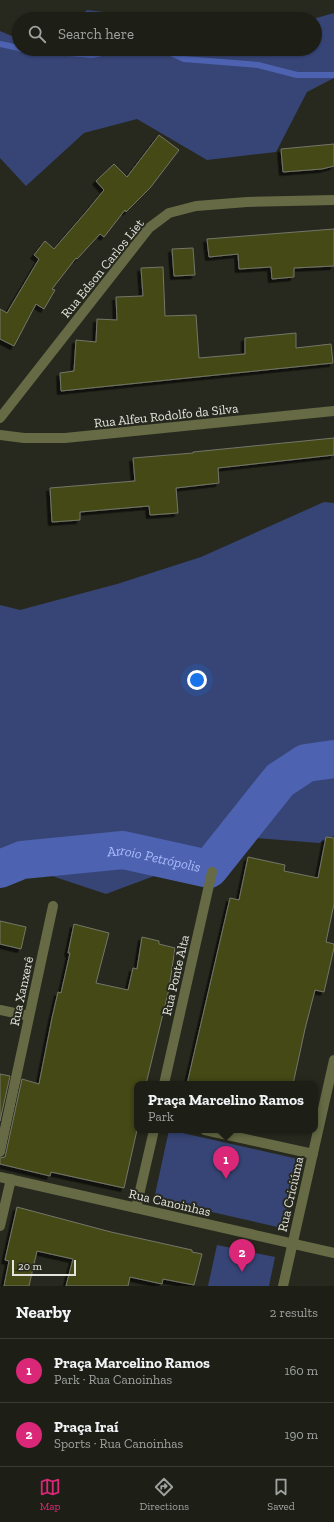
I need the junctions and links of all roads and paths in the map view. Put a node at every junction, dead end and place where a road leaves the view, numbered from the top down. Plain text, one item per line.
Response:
1 (334, 200) edge
2 (334, 411) edge
3 (0, 418) edge
4 (0, 435) edge
5 (212, 872) dead end
6 (53, 906) dead end
7 (0, 1010) edge
8 (29, 1016) junction
9 (334, 1060) edge
10 (165, 1081) edge
11 (330, 1094) edge
12 (153, 1133) edge
13 (218, 1133) edge
14 (0, 1152) edge
15 (313, 1154) junction
16 (0, 1177) edge
17 (10, 1179) junction
18 (136, 1208) junction
19 (0, 1226) edge
20 (293, 1243) junction
21 (334, 1252) edge
22 (283, 1286) edge

1 - 3 street, Rua Edson Carlos Liet
2 - 4 street, Rua Alfeu Rodolfo da Silva
5 - 10 street, Rua Ponte Alta
6 - 8 street, Rua Xanxerê
7 - 8 street
8 - 14 street, Rua Xanxerê
9 - 11 street, Rua Criciúma
11 - 15 street, Rua Criciúma
12 - 18 street
13 - 15 street
15 - 20 street, Rua Criciúma
16 - 17 street, Rua Canoinhas
17 - 18 street, Rua Canoinhas
17 - 19 street
18 - 20 street, Rua Canoinhas
20 - 21 street, Rua Canoinhas
20 - 22 street, Rua Criciúma

